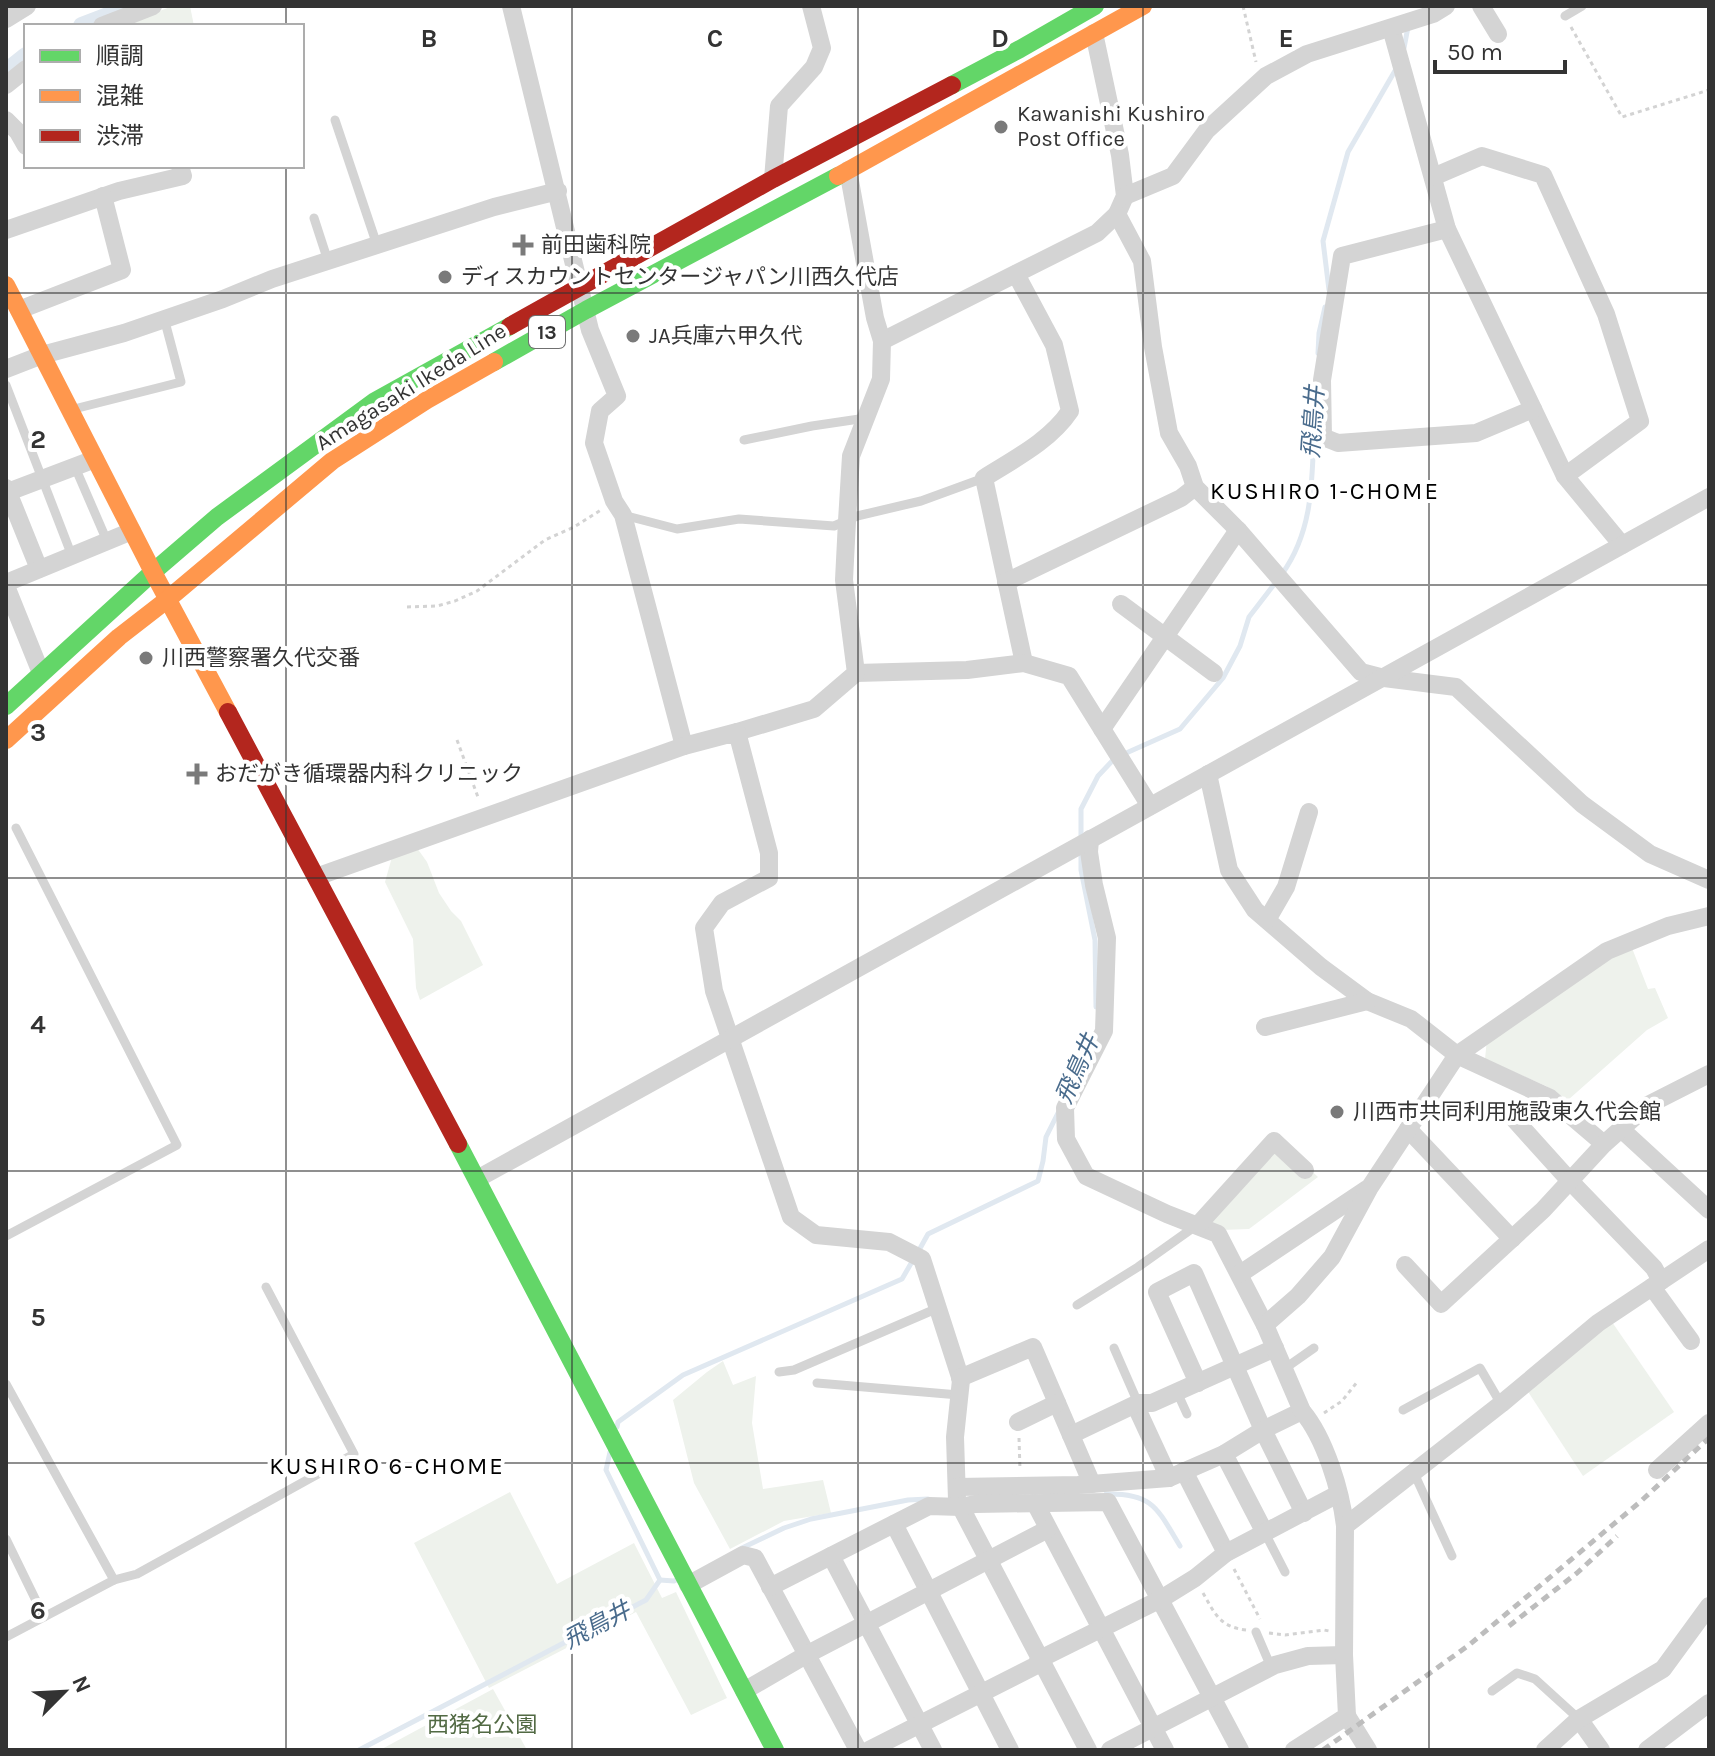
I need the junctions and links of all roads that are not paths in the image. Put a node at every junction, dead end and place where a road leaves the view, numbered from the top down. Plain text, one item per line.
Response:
1 (27, 6) edge
2 (153, 6) edge
3 (511, 6) edge
4 (811, 6) edge
5 (1143, 6) edge
6 (1446, 6) edge
7 (1481, 6) edge
8 (1582, 6) edge
9 (1090, 7) edge
10 (1565, 16) road end
11 (6, 19) edge
12 (107, 24) edge
13 (1391, 28) junction
14 (1094, 33) junction
15 (1498, 34) dead end
16 (24, 71) edge
17 (6, 85) edge
18 (6, 120) edge
19 (335, 120) dead end
20 (24, 142) edge
21 (181, 168) edge
22 (848, 170) junction
23 (1433, 177) junction
24 (773, 179) junction
25 (558, 191) junction
26 (103, 196) junction
27 (1125, 196) junction
28 (1117, 214) junction
29 (314, 218) dead end
30 (1447, 229) junction
31 (6, 230) edge
32 (377, 245) junction
33 (328, 261) junction
34 (1016, 274) junction
35 (6, 285) edge
36 (580, 285) junction
37 (19, 310) junction
38 (586, 310) junction
39 (164, 318) junction
40 (882, 341) junction
41 (42, 355) junction
42 (6, 369) edge
43 (6, 385) edge
44 (1533, 409) junction
45 (70, 410) junction
46 (868, 417) junction
47 (744, 440) dead end
48 (95, 459) junction
49 (75, 467) junction
50 (1565, 476) junction
51 (984, 478) junction
52 (43, 479) junction
53 (1195, 487) junction
54 (7, 491) edge
55 (1709, 497) edge
56 (618, 508) junction
57 (847, 521) junction
58 (1238, 530) junction
59 (132, 531) junction
60 (107, 541) junction
61 (1622, 545) junction
62 (72, 556) junction
63 (39, 569) junction
64 (153, 572) junction
65 (1006, 582) junction
66 (6, 584) edge
67 (168, 599) junction
68 (1121, 604) dead end
69 (1164, 638) junction
70 (1024, 663) junction
71 (41, 673) junction
72 (856, 673) junction
73 (1214, 673) dead end
74 (1384, 678) junction
75 (6, 706) edge
76 (1102, 729) junction
77 (737, 732) junction
78 (6, 740) edge
79 (684, 746) junction
80 (1208, 774) junction
81 (1150, 806) junction
82 (1309, 812) dead end
83 (16, 828) dead end
84 (1090, 839) junction
85 (316, 877) junction
86 (1709, 880) edge
87 (1709, 916) edge
88 (1267, 920) junction
89 (1367, 1001) junction
90 (1265, 1027) dead end
91 (729, 1038) junction
92 (1457, 1055) junction
93 (1709, 1074) edge
94 (1515, 1120) dead end
95 (1408, 1129) junction
96 (1621, 1129) junction
97 (1604, 1144) junction
98 (1305, 1170) dead end
99 (477, 1179) junction
100 (1570, 1181) junction
101 (1370, 1187) junction
102 (1709, 1210) edge
103 (1198, 1225) junction
104 (6, 1236) edge
105 (1512, 1239) junction
106 (1708, 1252) edge
107 (1405, 1265) dead end
108 (1240, 1274) junction
109 (1656, 1284) junction
110 (266, 1287) dead end
111 (1077, 1305) dead end
112 (938, 1308) junction
113 (1265, 1325) junction
114 (1691, 1341) dead end
115 (1114, 1348) dead end
116 (1275, 1348) junction
117 (1314, 1348) dead end
118 (1235, 1366) junction
119 (1284, 1369) junction
120 (779, 1372) dead end
121 (817, 1383) dead end
122 (1198, 1383) junction
123 (6, 1384) edge
124 (960, 1386) junction
125 (1177, 1392) junction
126 (1057, 1403) junction
127 (1138, 1403) junction
128 (1501, 1404) junction
129 (1403, 1410) dead end
130 (1187, 1414) dead end
131 (1307, 1416) junction
132 (1018, 1422) road end
133 (1709, 1423) edge
134 (1263, 1430) junction
135 (1071, 1435) junction
136 (1224, 1454) junction
137 (1657, 1470) dead end
138 (1414, 1473) junction
139 (1176, 1474) junction
140 (1092, 1484) junction
141 (957, 1487) junction
142 (1338, 1494) junction
143 (1035, 1503) junction
144 (961, 1507) junction
145 (1304, 1513) junction
146 (894, 1524) junction
147 (1345, 1526) junction
148 (1048, 1529) junction
149 (1265, 1533) junction
150 (6, 1539) edge
151 (1226, 1553) junction
152 (831, 1556) junction
153 (1452, 1556) dead end
154 (988, 1559) junction
155 (1285, 1572) dead end
156 (114, 1580) junction
157 (688, 1585) junction
158 (770, 1587) junction
159 (927, 1591) junction
160 (1161, 1599) junction
161 (1709, 1606) edge
162 (44, 1617) junction
163 (866, 1623) junction
164 (1101, 1629) junction
165 (1256, 1632) road end
166 (6, 1637) edge
167 (1344, 1646) junction
168 (806, 1655) junction
169 (1040, 1659) junction
170 (1271, 1667) junction
171 (744, 1691) junction
172 (1492, 1691) dead end
173 (980, 1693) junction
174 (1212, 1697) junction
175 (1709, 1703) edge
176 (1347, 1716) junction
177 (1579, 1719) junction
178 (919, 1724) junction
179 (1153, 1728) junction
180 (775, 1750) edge
181 (858, 1750) edge
182 (869, 1750) edge
183 (933, 1750) edge
184 (1010, 1750) edge
185 (1088, 1750) edge
186 (1110, 1750) edge
187 (1165, 1750) edge
188 (1240, 1750) edge
189 (1294, 1750) edge
190 (1368, 1750) edge
191 (1545, 1750) edge
192 (1601, 1750) edge
193 (1647, 1750) edge

1 - 11 street
2 - 12 street
3 - 25 street
4 - 24 street
5 - 14 main road, Amagasaki Ikeda Line / 13
6 - 13 street
7 - 15 street
8 - 10 lane
9 - 24 main road, Amagasaki Ikeda Line / 13
13 - 23 street
13 - 27 street
14 - 22 main road, Amagasaki Ikeda Line / 13
14 - 27 street
16 - 17 street
18 - 20 street
19 - 32 lane
21 - 26 street
22 - 38 main road, Amagasaki Ikeda Line / 13
22 - 40 street
23 - 30 street
23 - 50 street
24 - 36 main road, Amagasaki Ikeda Line / 13
25 - 32 street
25 - 36 street
26 - 31 street
26 - 37 street
27 - 28 street
28 - 34 street
28 - 53 street
29 - 33 lane
30 - 44 street
30 - 44 street
32 - 33 street
33 - 39 street
34 - 40 street
34 - 51 street
35 - 37 main road
36 - 38 street
36 - 64 main road, Amagasaki Ikeda Line / 13
37 - 41 main road
38 - 56 street
38 - 67 main road, Amagasaki Ikeda Line / 13
39 - 41 street
39 - 45 lane
40 - 46 street
41 - 42 street
41 - 45 main road
43 - 52 lane
44 - 50 street
45 - 48 main road
46 - 47 lane
46 - 57 street
48 - 49 street
48 - 59 main road
49 - 52 street
49 - 60 lane
50 - 61 street
51 - 57 lane
51 - 65 street
52 - 54 street
52 - 62 lane
53 - 58 street
53 - 65 street
54 - 63 street
55 - 61 street
56 - 57 lane
56 - 79 street
57 - 72 street
58 - 69 street
58 - 74 street
59 - 60 street
59 - 64 main road
60 - 62 street
61 - 74 street
62 - 63 street
63 - 66 street
64 - 67 main road
64 - 71 main road, Amagasaki Ikeda Line / 13
65 - 70 street
66 - 71 street
67 - 78 main road, Amagasaki Ikeda Line / 13
67 - 85 main road
68 - 69 street
69 - 73 street
69 - 76 street
70 - 72 street
70 - 76 street
71 - 75 main road, Amagasaki Ikeda Line / 13
72 - 77 street
74 - 80 street
74 - 86 street
76 - 81 street
77 - 79 street
77 - 91 street
79 - 85 street
80 - 81 street
80 - 88 street
81 - 84 street
82 - 88 street
83 - 104 lane
84 - 91 street
84 - 103 street
85 - 99 main road
87 - 92 street
88 - 89 street
89 - 90 street
89 - 92 street
91 - 99 street
91 - 112 street
92 - 95 street
92 - 97 street
93 - 96 street
94 - 100 street
95 - 101 street
95 - 105 street
96 - 97 street
96 - 102 street
97 - 100 street
98 - 103 street
99 - 157 main road
100 - 105 street
100 - 109 street
101 - 108 street
101 - 113 street
103 - 108 street
103 - 111 lane
105 - 107 street
106 - 109 street
108 - 113 street
109 - 114 street
109 - 128 street
110 - 156 lane
112 - 120 lane
112 - 124 street
113 - 116 street
115 - 127 lane
116 - 118 street
116 - 119 street
117 - 119 lane
118 - 122 street
118 - 122 street
118 - 134 street
119 - 131 street
121 - 124 lane
122 - 125 street
123 - 156 lane
124 - 126 street
124 - 141 street
125 - 127 street
125 - 130 lane
126 - 132 street
126 - 135 street
127 - 135 street
127 - 139 street
128 - 129 lane
128 - 138 street
131 - 134 street
131 - 142 street
133 - 137 street
134 - 136 street
134 - 145 street
135 - 140 street
136 - 139 street
136 - 149 street
138 - 147 street
138 - 153 lane
139 - 140 street
139 - 151 street
140 - 141 street
141 - 144 street
142 - 145 street
142 - 147 street
143 - 144 street
143 - 148 street
143 - 160 street
144 - 146 street
144 - 154 street
145 - 149 street
146 - 152 street
146 - 159 street
147 - 167 street
148 - 154 street
148 - 164 street
149 - 151 street
149 - 155 lane
150 - 162 lane
151 - 160 street
152 - 158 street
152 - 163 street
154 - 159 street
154 - 169 street
156 - 162 lane
157 - 158 street
157 - 171 main road
158 - 168 street
159 - 163 street
159 - 173 street
160 - 164 street
160 - 174 street
161 - 177 street
162 - 166 lane
163 - 168 street
163 - 178 street
164 - 169 street
164 - 179 street
165 - 170 lane
167 - 170 street
167 - 176 street
168 - 171 street
168 - 181 street
169 - 173 street
169 - 185 street
170 - 174 street
171 - 180 main road
172 - 177 lane
173 - 178 street
173 - 184 street
174 - 179 street
174 - 188 street
175 - 193 street
176 - 189 street
176 - 190 street
177 - 191 street
177 - 192 street
178 - 182 street
178 - 183 street
179 - 186 street
179 - 187 street

